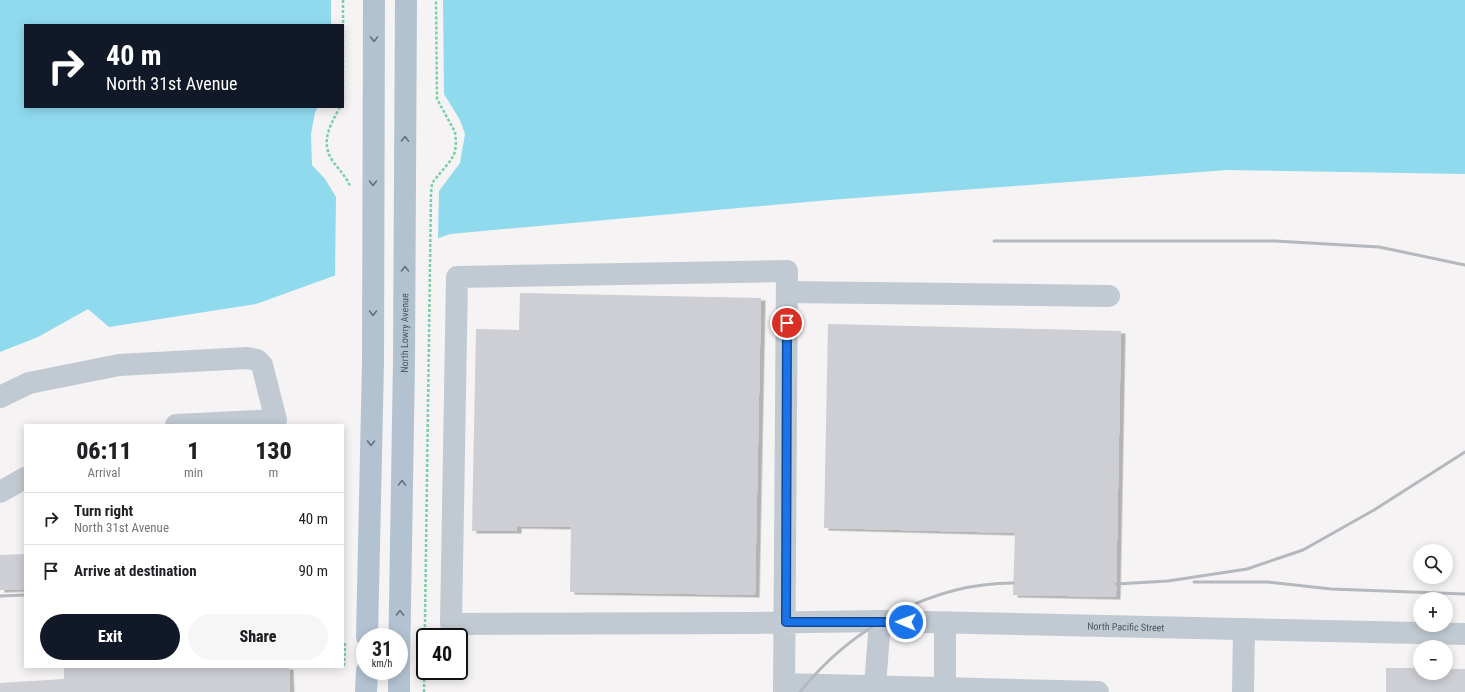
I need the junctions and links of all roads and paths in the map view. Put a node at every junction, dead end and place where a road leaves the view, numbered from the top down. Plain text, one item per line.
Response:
1 (343, 0) edge
2 (374, 0) edge
3 (406, 0) edge
4 (436, 0) edge
5 (343, 24) edge
6 (339, 108) edge
7 (351, 189) dead end
8 (787, 281) junction
9 (1109, 296) dead end
10 (0, 397) edge
11 (196, 424) edge
12 (24, 479) edge
13 (0, 492) edge
14 (786, 622) junction
15 (880, 622) junction
16 (945, 623) junction
17 (368, 628) edge
18 (400, 628) edge
19 (1244, 629) junction
20 (1465, 634) edge
21 (345, 637) dead end
22 (344, 668) dead end
23 (367, 680) edge
24 (399, 680) edge
25 (875, 686) junction
26 (784, 688) edge
27 (945, 688) junction
28 (366, 692) edge
29 (398, 692) edge
30 (424, 692) edge
31 (1098, 692) edge
32 (1243, 692) edge

1 - 5 path
2 -> 17 main road
18 -> 3 main road, North Lowry Avenue
4 - 30 path
6 - 7 path
8 - 9 street
8 - 14 street
8 - 14 street, North Pacific Street
10 - 11 street
12 - 13 street
14 - 15 street, North Pacific Street
14 - 26 street
15 - 16 street, North Pacific Street
15 - 25 street
16 - 19 street, North Pacific Street
16 - 27 street
19 - 20 street, North Pacific Street
19 - 32 street
21 - 22 path
23 - 28 main road
24 - 29 main road
25 - 26 street
25 - 27 street
27 - 31 street

